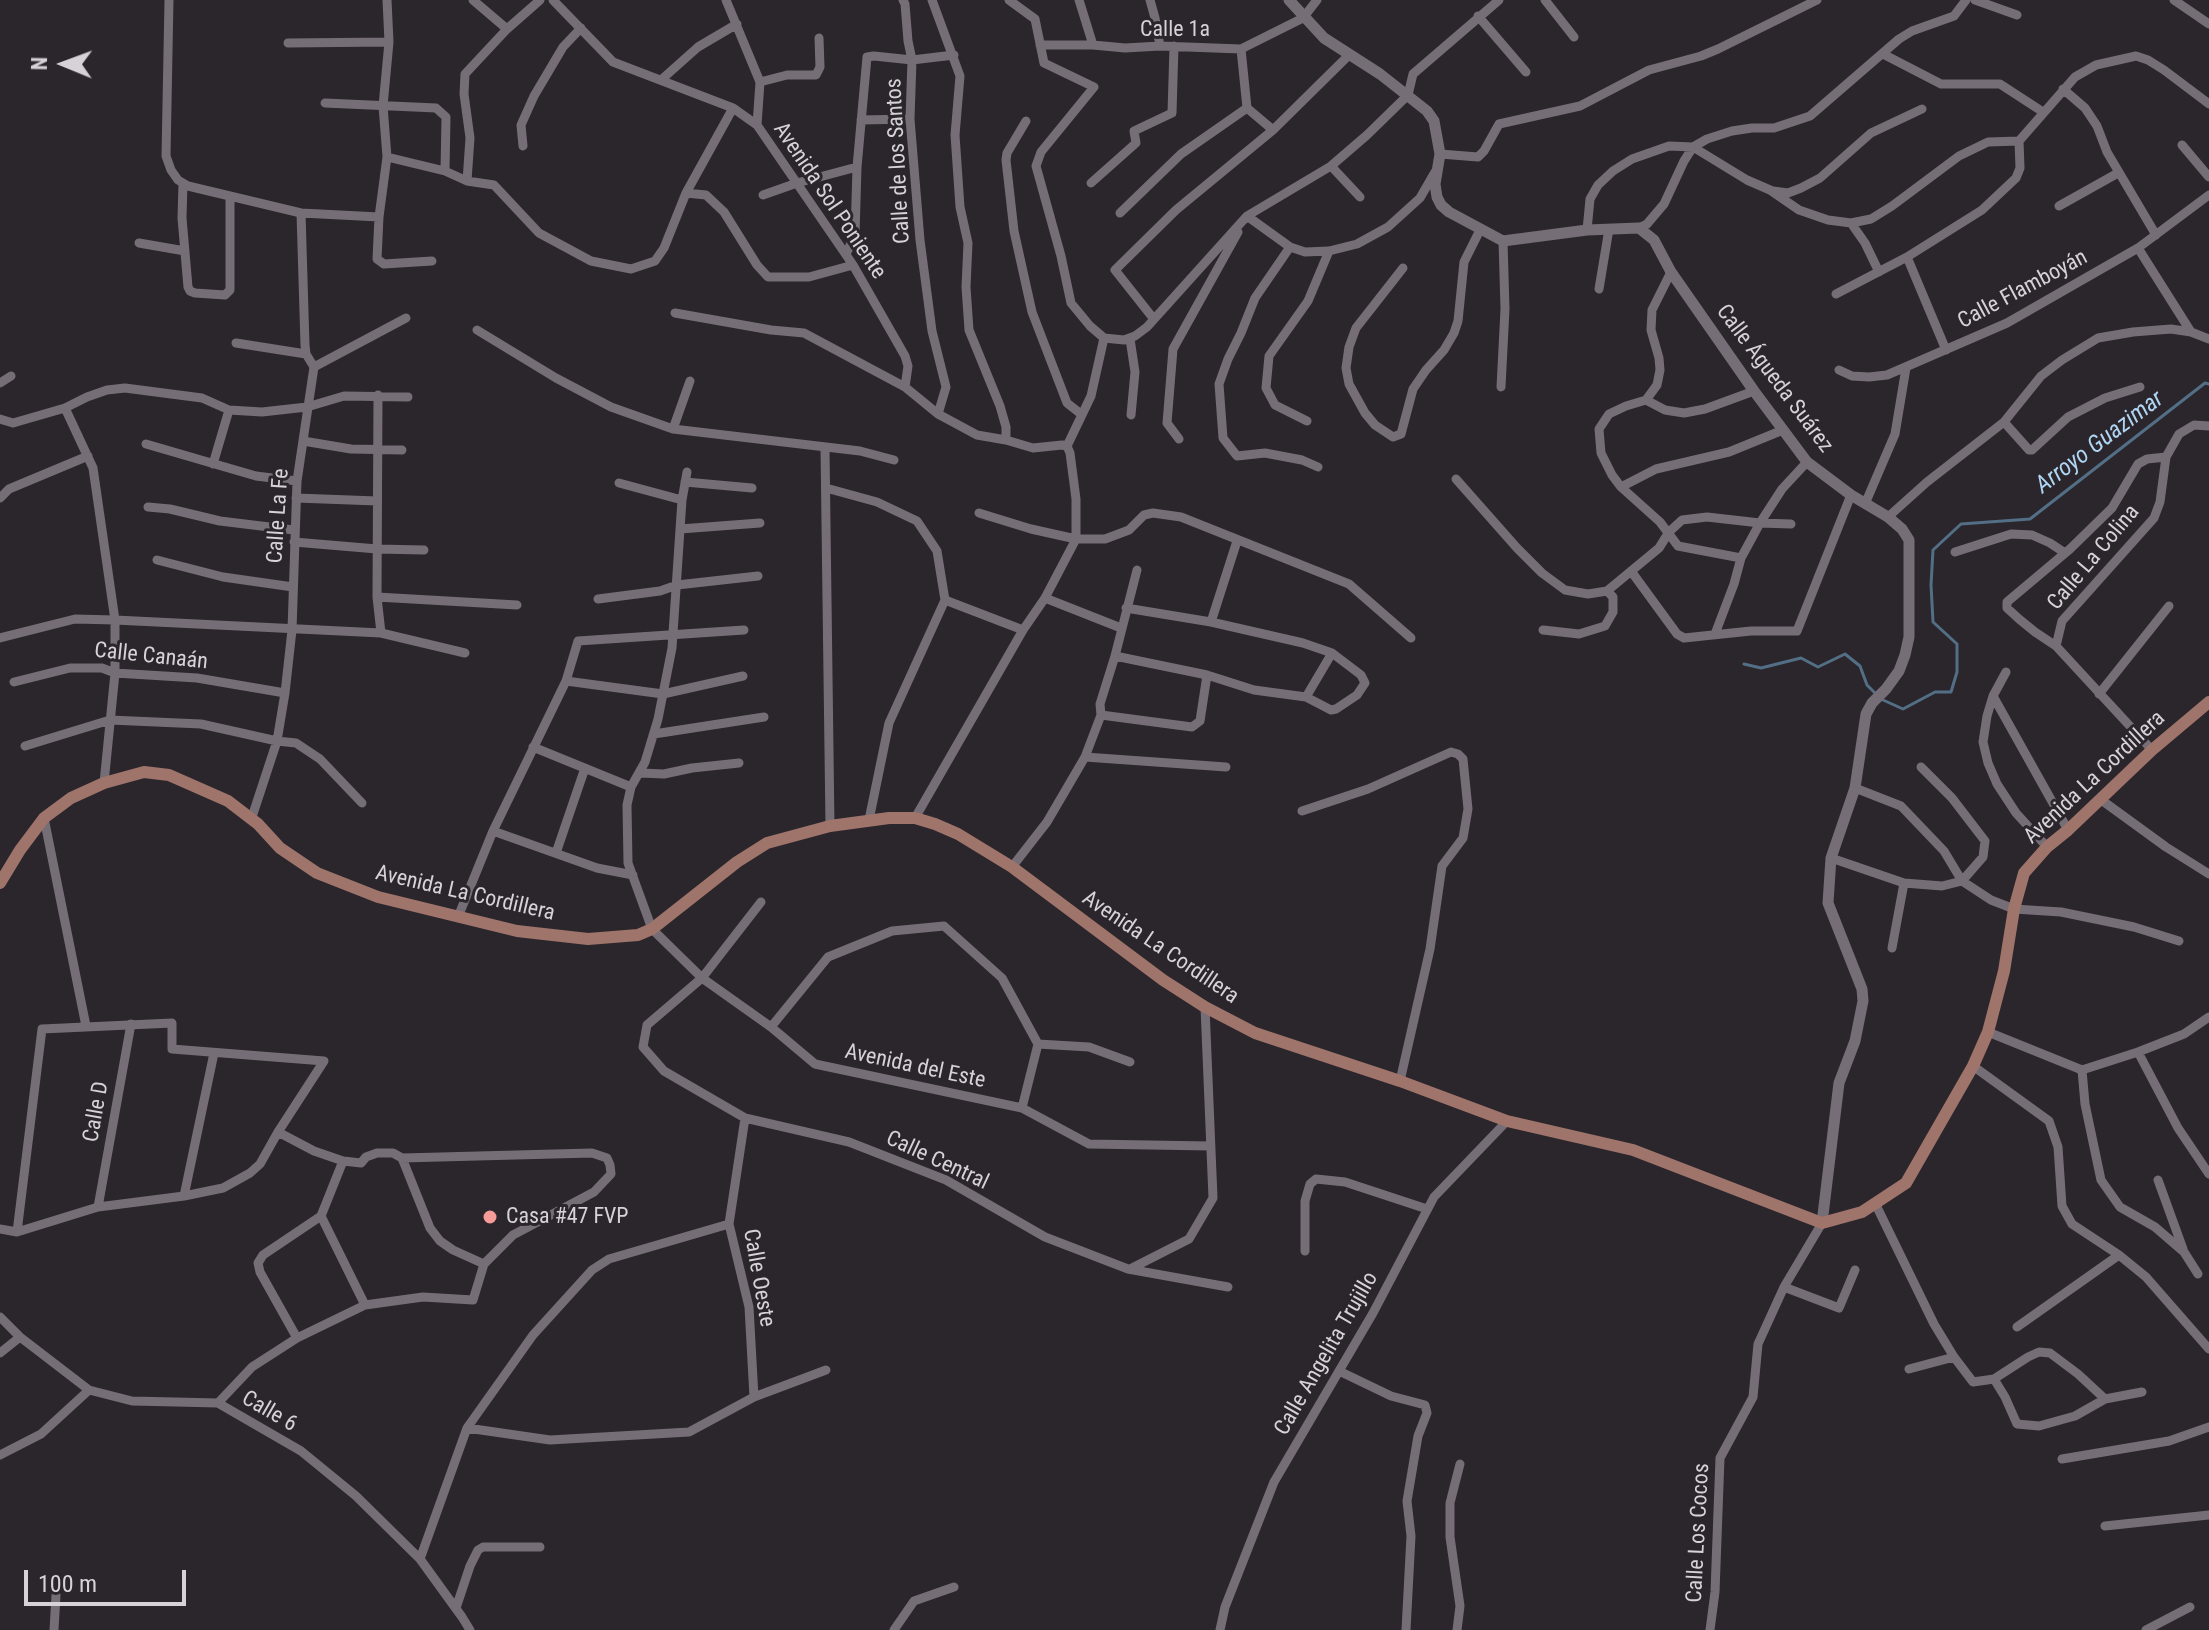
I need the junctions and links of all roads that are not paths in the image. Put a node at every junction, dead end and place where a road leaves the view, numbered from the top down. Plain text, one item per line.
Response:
1 (169, 0) edge
2 (387, 0) edge
3 (473, 0) edge
4 (540, 0) edge
5 (553, 0) edge
6 (726, 0) edge
7 (903, 0) edge
8 (932, 0) edge
9 (1009, 0) edge
10 (1079, 0) edge
11 (1150, 0) edge
12 (1289, 0) edge
13 (1317, 0) edge
14 (1499, 0) edge
15 (1545, 0) edge
16 (1817, 0) edge
17 (1966, 0) edge
18 (1975, 0) edge
19 (2174, 0) edge
20 (2017, 15) dead end
21 (1478, 16) junction
22 (1303, 18) junction
23 (737, 24) junction
24 (2209, 24) edge
25 (581, 28) junction
26 (507, 29) junction
27 (1574, 37) dead end
28 (819, 38) dead end
29 (389, 42) junction
30 (288, 43) dead end
31 (1040, 45) junction
32 (1093, 45) junction
33 (1160, 46) junction
34 (1174, 46) junction
35 (1241, 49) junction
36 (1883, 54) junction
37 (954, 55) junction
38 (1349, 55) junction
39 (912, 60) junction
40 (1526, 72) dead end
41 (661, 80) junction
42 (760, 82) junction
43 (2063, 89) junction
44 (1408, 95) junction
45 (325, 103) dead end
46 (2209, 104) edge
47 (383, 106) junction
48 (733, 108) junction
49 (1247, 108) junction
50 (1922, 109) dead end
51 (2043, 112) junction
52 (910, 119) junction
53 (861, 120) junction
54 (1026, 121) dead end
55 (757, 125) junction
56 (1273, 130) junction
57 (2019, 141) junction
58 (2182, 145) dead end
59 (523, 146) dead end
60 (1693, 147) junction
61 (1440, 154) junction
62 (387, 157) junction
63 (1331, 166) junction
64 (857, 167) junction
65 (1437, 168) junction
66 (445, 171) junction
67 (2118, 173) junction
68 (2209, 177) edge
69 (467, 181) junction
70 (183, 183) junction
71 (797, 183) junction
72 (1091, 183) dead end
73 (1770, 190) junction
74 (686, 193) junction
75 (763, 195) dead end
76 (2209, 195) edge
77 (230, 196) junction
78 (1360, 197) dead end
79 (2059, 206) dead end
80 (301, 213) junction
81 (1120, 213) dead end
82 (1247, 216) junction
83 (379, 217) junction
84 (1851, 223) junction
85 (1639, 228) junction
86 (1609, 229) junction
87 (1480, 230) junction
88 (1587, 230) junction
89 (2156, 235) junction
90 (1503, 241) junction
91 (139, 243) dead end
92 (1290, 247) junction
93 (2138, 248) junction
94 (185, 251) junction
95 (1329, 251) junction
96 (846, 254) junction
97 (1907, 257) junction
98 (432, 261) dead end
99 (853, 265) junction
100 (1403, 268) dead end
101 (1671, 272) junction
102 (1879, 272) junction
103 (1599, 289) dead end
104 (1836, 294) dead end
105 (675, 313) dead end
106 (406, 318) dead end
107 (1153, 318) junction
108 (477, 330) dead end
109 (2191, 332) junction
110 (1104, 338) junction
111 (1130, 339) junction
112 (2209, 339) edge
113 (236, 343) dead end
114 (1946, 350) junction
115 (306, 354) junction
116 (314, 367) junction
117 (1906, 368) junction
118 (1839, 370) dead end
119 (11, 376) dead end
120 (690, 381) dead end
121 (0, 383) edge
122 (905, 387) junction
123 (1501, 387) dead end
124 (2140, 387) dead end
125 (1754, 391) junction
126 (378, 395) junction
127 (408, 397) dead end
128 (1646, 400) junction
129 (307, 407) junction
130 (65, 408) junction
131 (229, 410) junction
132 (938, 414) junction
133 (1081, 414) junction
134 (1131, 415) dead end
135 (0, 419) edge
136 (1307, 421) dead end
137 (2004, 422) junction
138 (2209, 426) edge
139 (673, 429) junction
140 (1783, 430) junction
141 (1179, 439) dead end
142 (1006, 440) junction
143 (303, 441) junction
144 (146, 444) dead end
145 (1067, 446) junction
146 (825, 448) junction
147 (378, 449) junction
148 (402, 450) dead end
149 (88, 456) junction
150 (2166, 457) junction
151 (894, 460) dead end
152 (1807, 462) junction
153 (213, 464) junction
154 (1318, 467) dead end
155 (1456, 479) dead end
156 (297, 481) junction
157 (619, 483) dead end
158 (1621, 487) junction
159 (752, 488) dead end
160 (826, 488) junction
161 (1851, 495) junction
162 (0, 498) edge
163 (296, 498) junction
164 (682, 500) junction
165 (377, 501) junction
166 (1865, 504) junction
167 (148, 507) dead end
168 (979, 513) dead end
169 (1888, 517) junction
170 (760, 523) dead end
171 (1760, 523) junction
172 (1791, 524) dead end
173 (680, 529) junction
174 (294, 530) junction
175 (1669, 532) junction
176 (1076, 539) junction
177 (1237, 541) junction
178 (294, 542) junction
179 (377, 549) junction
180 (424, 550) dead end
181 (1955, 552) dead end
182 (2065, 553) junction
183 (1741, 558) junction
184 (157, 560) dead end
185 (1137, 570) dead end
186 (1631, 571) junction
187 (758, 576) dead end
188 (677, 585) junction
189 (293, 587) junction
190 (1607, 591) junction
191 (377, 597) junction
192 (1045, 598) junction
193 (598, 599) dead end
194 (945, 600) junction
195 (517, 605) dead end
196 (2169, 606) dead end
197 (1126, 608) junction
198 (115, 620) junction
199 (1211, 622) junction
200 (1121, 628) junction
201 (292, 630) junction
202 (744, 630) dead end
203 (1023, 630) junction
204 (1543, 630) dead end
205 (381, 633) junction
206 (1715, 634) junction
207 (673, 636) junction
208 (0, 638) edge
209 (1411, 638) dead end
210 (2056, 646) junction
211 (465, 653) dead end
212 (1332, 653) junction
213 (1115, 656) junction
214 (2006, 672) dead end
215 (115, 673) junction
216 (1207, 675) junction
217 (743, 676) dead end
218 (566, 681) junction
219 (14, 682) dead end
220 (285, 693) junction
221 (663, 694) junction
222 (2099, 694) junction
223 (1993, 696) junction
224 (1306, 697) junction
225 (2209, 702) edge
226 (1101, 715) junction
227 (764, 717) dead end
228 (110, 720) junction
229 (654, 734) junction
230 (277, 741) junction
231 (25, 746) dead end
232 (533, 747) junction
233 (2152, 750) junction
234 (1085, 757) junction
235 (739, 763) dead end
236 (1226, 767) dead end
237 (1921, 767) dead end
238 (585, 768) junction
239 (641, 773) junction
240 (104, 783) junction
241 (631, 787) junction
242 (1855, 788) junction
243 (2100, 799) junction
244 (362, 803) dead end
245 (1302, 811) dead end
246 (44, 818) junction
247 (915, 818) junction
248 (251, 820) junction
249 (869, 820) junction
250 (830, 826) junction
251 (2068, 830) junction
252 (493, 831) junction
253 (2047, 847) junction
254 (556, 853) junction
255 (1831, 858) junction
256 (1012, 867) junction
257 (2209, 874) edge
258 (633, 875) junction
259 (1962, 881) junction
260 (0, 883) edge
261 (1904, 883) junction
262 (761, 902) dead end
263 (2014, 909) junction
264 (458, 917) junction
265 (652, 929) junction
266 (2179, 941) dead end
267 (1892, 948) dead end
268 (702, 978) junction
269 (1205, 1007) junction
270 (2209, 1017) edge
271 (131, 1024) junction
272 (86, 1026) junction
273 (771, 1027) junction
274 (1988, 1032) junction
275 (1038, 1044) junction
276 (2138, 1052) junction
277 (214, 1053) junction
278 (1130, 1062) dead end
279 (1973, 1066) junction
280 (2082, 1070) junction
281 (1400, 1081) junction
282 (1022, 1108) junction
283 (745, 1118) junction
284 (1507, 1121) junction
285 (278, 1132) junction
286 (1210, 1146) junction
287 (402, 1158) junction
288 (343, 1161) junction
289 (2209, 1173) edge
290 (2158, 1180) dead end
291 (184, 1196) junction
292 (1875, 1203) junction
293 (98, 1207) junction
294 (1427, 1209) junction
295 (321, 1216) junction
296 (1822, 1223) junction
297 (729, 1224) junction
298 (0, 1229) edge
299 (17, 1232) junction
300 (1305, 1251) dead end
301 (2184, 1252) junction
302 (2119, 1255) junction
303 (484, 1264) junction
304 (1128, 1269) junction
305 (1855, 1270) dead end
306 (2198, 1274) dead end
307 (1228, 1287) dead end
308 (1784, 1287) junction
309 (365, 1305) junction
310 (0, 1317) edge
311 (2017, 1327) dead end
312 (20, 1337) junction
313 (297, 1338) junction
314 (2209, 1349) edge
315 (0, 1353) edge
316 (1954, 1357) junction
317 (1909, 1369) dead end
318 (826, 1370) dead end
319 (1339, 1371) junction
320 (1994, 1379) junction
321 (89, 1390) junction
322 (2142, 1392) dead end
323 (754, 1397) junction
324 (2105, 1399) junction
325 (218, 1403) junction
326 (2209, 1427) edge
327 (467, 1428) junction
328 (0, 1455) edge
329 (2062, 1459) dead end
330 (1460, 1464) dead end
331 (2209, 1515) edge
332 (2105, 1526) dead end
333 (540, 1547) dead end
334 (420, 1559) junction
335 (954, 1587) dead end
336 (56, 1595) dead end
337 (2190, 1607) dead end
338 (456, 1608) junction
339 (54, 1630) edge
340 (470, 1630) edge
341 (894, 1630) edge
342 (1220, 1630) edge
343 (1406, 1630) edge
344 (1457, 1630) edge
345 (1710, 1630) edge
346 (2146, 1630) edge

1 - 70 street
2 - 29 street
3 - 26 street
4 - 26 street
5 - 25 street, Avenida Sol Poniente
6 - 23 street
7 - 39 street, Calle de los Santos
8 - 37 street
9 - 31 street
10 - 32 street
11 - 33 street
12 - 22 street
13 - 22 street
14 - 21 street
15 - 27 street
16 - 61 street
17 - 36 street
18 - 20 street
19 - 24 street
21 - 40 street
21 - 44 street
22 - 35 street, Calle 1a
22 - 38 street
23 - 41 street
23 - 42 street
25 - 41 street, Avenida Sol Poniente
25 - 59 street
26 - 69 street
28 - 42 street
29 - 30 street
29 - 47 street
31 - 32 street, Calle 1a
31 - 110 street
32 - 33 street, Calle 1a
33 - 34 street, Calle 1a
34 - 35 street, Calle 1a
34 - 72 street
35 - 49 street
36 - 51 street
36 - 60 street
37 - 39 street
37 - 142 street
38 - 44 street
38 - 56 street
39 - 52 street, Calle de los Santos
39 - 53 street
41 - 48 street, Avenida Sol Poniente
42 - 55 street
43 - 46 street
43 - 51 street
43 - 67 street
44 - 61 street
44 - 63 street
45 - 47 street
47 - 62 street
47 - 66 street
48 - 55 street, Avenida Sol Poniente
48 - 74 street
49 - 56 street
49 - 81 street
50 - 73 street
51 - 57 street
52 - 53 street
52 - 132 street, Calle de los Santos
53 - 64 street
54 - 133 street
55 - 71 street, Avenida Sol Poniente
56 - 107 street
57 - 84 street
57 - 97 street
58 - 68 street
60 - 73 street
60 - 85 street
60 - 88 street
61 - 65 street
62 - 66 street
62 - 83 street
63 - 78 street
63 - 82 street
64 - 71 street
64 - 96 street
65 - 87 street
65 - 95 street
66 - 69 street
67 - 79 street
67 - 89 street
69 - 74 street
70 - 77 street
70 - 94 street
71 - 75 street
71 - 96 street, Avenida Sol Poniente
73 - 84 street
74 - 99 street
76 - 89 street, Calle Flamboyán
77 - 80 street
77 - 94 street
80 - 83 street
80 - 115 street
82 - 92 street
82 - 107 street
82 - 141 street
83 - 98 street
84 - 102 street
85 - 86 street
85 - 101 street, Calle Águeda Suárez
86 - 88 street
86 - 103 street
87 - 90 street
87 - 100 street
88 - 90 street
89 - 93 street, Calle Flamboyán
90 - 123 street
91 - 94 street
92 - 95 street
92 - 154 street
93 - 109 street
93 - 114 street, Calle Flamboyán
95 - 136 street
96 - 99 street, Avenida Sol Poniente
97 - 102 street
97 - 114 street
99 - 122 street, Avenida Sol Poniente
101 - 125 street, Calle Águeda Suárez
101 - 128 street
102 - 104 street
105 - 122 street
106 - 116 street
107 - 111 street
108 - 139 street
109 - 112 street
109 - 137 street
110 - 111 street
110 - 133 street
111 - 134 street
113 - 115 street
114 - 117 street, Calle Flamboyán
115 - 116 street
116 - 129 street, Calle La Fe
117 - 118 street, Calle Flamboyán
117 - 166 street
119 - 121 street
120 - 139 street
122 - 132 street
124 - 137 street
125 - 128 street
125 - 140 street, Calle Águeda Suárez
126 - 127 street
126 - 129 street
126 - 147 street
128 - 158 street
129 - 131 street
129 - 143 street, Calle La Fe
130 - 131 street
130 - 135 street
130 - 149 street
131 - 153 street
132 - 142 street
133 - 145 street
137 - 169 street
138 - 150 street
139 - 146 street
140 - 152 street, Calle Águeda Suárez
140 - 158 street
142 - 145 street
143 - 147 street
143 - 156 street, Calle La Fe
144 - 153 street
145 - 176 street
146 - 151 street
146 - 160 street
147 - 148 street
147 - 165 street
149 - 162 street
149 - 198 street
150 - 182 street
150 - 210 street, Calle La Colina
152 - 161 street, Calle Águeda Suárez
152 - 171 street
153 - 156 street
155 - 190 street
156 - 163 street, Calle La Fe
157 - 164 street
158 - 175 street
159 - 164 street
160 - 194 street
160 - 250 street
161 - 166 street, Calle Águeda Suárez
161 - 206 street
163 - 165 street
163 - 174 street, Calle La Fe
164 - 173 street
165 - 179 street
166 - 169 street, Calle Águeda Suárez
167 - 174 street
168 - 176 street
169 - 242 street, Calle Águeda Suárez
170 - 173 street
171 - 172 street
171 - 175 street
171 - 183 street
173 - 188 street
174 - 178 street, Calle La Fe
175 - 183 street
175 - 186 street
176 - 177 street
176 - 192 street
177 - 199 street
177 - 209 street
178 - 179 street
178 - 189 street, Calle La Fe
179 - 180 street
179 - 191 street
181 - 182 street
182 - 210 street
183 - 206 street
184 - 189 street
185 - 197 street
186 - 190 street
186 - 206 street
187 - 188 street
188 - 193 street
188 - 207 street
189 - 201 street, Calle La Fe
190 - 204 street
191 - 195 street
191 - 205 street
192 - 200 street
192 - 203 street
194 - 203 street
194 - 249 street
196 - 222 street
197 - 199 street
197 - 200 street
198 - 201 street
198 - 208 street
198 - 215 street
199 - 212 street
200 - 213 street
201 - 205 street
201 - 220 street, Calle La Fe
202 - 207 street
203 - 247 street
205 - 211 street
207 - 218 street
207 - 221 street
210 - 222 street
212 - 224 street
212 - 224 street
213 - 216 street
213 - 226 street
214 - 223 street
215 - 219 street, Calle Canaán
215 - 220 street, Calle Canaán
215 - 228 street
216 - 224 street
216 - 226 street
217 - 221 street
218 - 221 street
218 - 232 street
220 - 230 street, Calle La Fe
221 - 229 street
222 - 233 street
223 - 251 street
223 - 253 street
225 - 233 main road, Avenida La Cordillera
226 - 234 street
227 - 229 street
228 - 230 street
228 - 231 street
228 - 240 street
229 - 239 street
230 - 244 street
230 - 248 street, Calle La Fe
232 - 238 street
232 - 252 street
233 - 243 main road, Avenida La Cordillera
234 - 236 street
234 - 256 street
235 - 239 street
237 - 259 street
238 - 241 street
238 - 254 street
239 - 241 street
240 - 246 main road, Avenida La Cordillera
240 - 248 main road, Avenida La Cordillera
241 - 258 street
242 - 255 street, Calle Águeda Suárez
242 - 259 street
243 - 251 main road, Avenida La Cordillera
243 - 257 street
245 - 281 street
246 - 260 main road, Avenida La Cordillera
246 - 272 street
247 - 249 main road, Avenida La Cordillera
247 - 256 main road, Avenida La Cordillera
248 - 264 main road, Avenida La Cordillera
249 - 250 main road, Avenida La Cordillera
250 - 265 main road, Avenida La Cordillera
251 - 253 main road, Avenida La Cordillera
252 - 254 street
252 - 264 street
253 - 263 main road, Avenida La Cordillera
254 - 258 street
255 - 261 street
255 - 296 street, Calle Águeda Suárez
256 - 269 main road, Avenida La Cordillera
258 - 265 street
259 - 261 street
259 - 263 street
261 - 267 street
262 - 268 street
263 - 266 street
263 - 274 main road, Avenida La Cordillera
264 - 265 main road, Avenida La Cordillera
265 - 268 street, Avenida del Este
268 - 273 street, Avenida del Este
268 - 283 street, Calle Central
269 - 281 main road, Avenida La Cordillera
269 - 286 street
270 - 276 street
271 - 272 street
271 - 277 street
271 - 293 street, Calle D
272 - 299 street
273 - 275 street
273 - 282 street, Avenida del Este
274 - 279 main road, Avenida La Cordillera
274 - 280 street
275 - 278 street
275 - 282 street
276 - 280 street
276 - 289 street
277 - 285 street
277 - 291 street
279 - 292 main road, Avenida La Cordillera
279 - 302 street
280 - 301 street
281 - 284 main road, Avenida La Cordillera
282 - 286 street, Avenida del Este
283 - 297 street, Calle Oeste
283 - 304 street, Calle Central
284 - 294 street, Calle Angelita Trujillo
284 - 296 main road, Avenida La Cordillera
285 - 288 street
285 - 291 street
286 - 304 street
287 - 288 street
287 - 303 street
287 - 303 street
288 - 295 street
290 - 301 street
291 - 293 street
292 - 296 main road, Avenida La Cordillera
292 - 316 street
293 - 299 street
294 - 300 street
294 - 319 street, Calle Angelita Trujillo
295 - 309 street
295 - 313 street
296 - 308 street, Calle Los Cocos
297 - 323 street, Calle Oeste
297 - 327 street
298 - 299 street
301 - 306 street
302 - 311 street
302 - 314 street
303 - 309 street
304 - 307 street, Calle Central
305 - 308 street
308 - 345 street, Calle Los Cocos
309 - 313 street
310 - 312 street, Calle 6
312 - 315 street
312 - 321 street, Calle 6
313 - 325 street
316 - 317 street
316 - 320 street
318 - 323 street
319 - 342 street, Calle Angelita Trujillo
319 - 343 street
320 - 324 street
320 - 324 street
321 - 325 street, Calle 6
321 - 328 street
322 - 324 street
323 - 327 street
325 - 334 street, Calle 6
326 - 329 street
327 - 334 street
330 - 344 street
331 - 332 street
333 - 338 street
334 - 338 street, Calle 6
335 - 341 street
336 - 339 street
337 - 346 street
338 - 340 street, Calle 6

